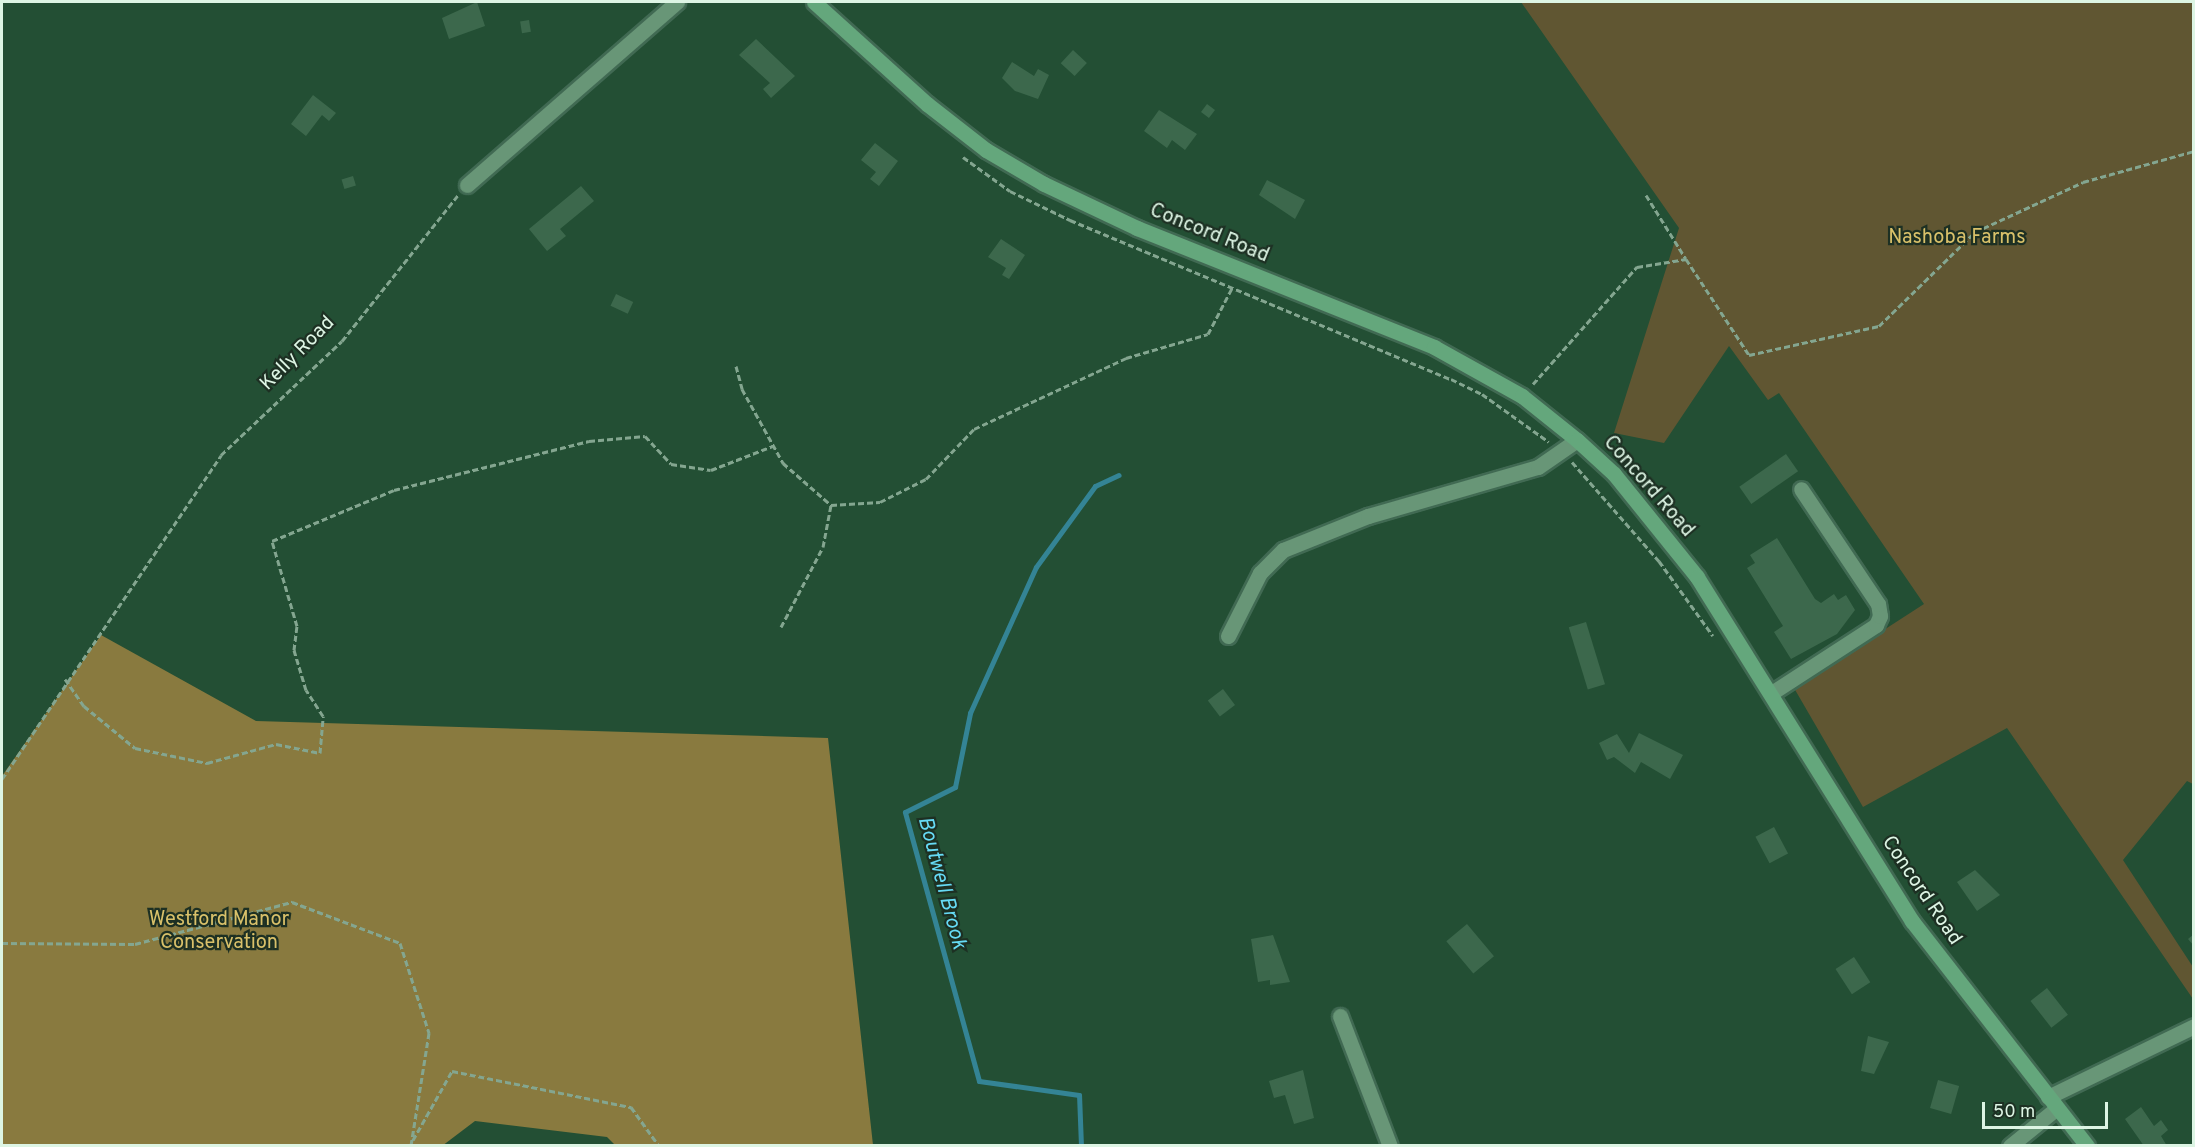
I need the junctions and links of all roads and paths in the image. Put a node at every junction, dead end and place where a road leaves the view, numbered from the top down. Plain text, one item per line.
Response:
1 (677, 2) edge
2 (814, 2) edge
3 (2193, 151) edge
4 (963, 157) dead end
5 (466, 185) joint
6 (1646, 195) dead end
7 (1686, 259) junction
8 (1233, 288) junction
9 (736, 366) dead end
10 (1522, 396) junction
11 (1577, 440) junction
12 (774, 446) junction
13 (1561, 452) junction
14 (1801, 489) dead end
15 (831, 505) junction
16 (781, 627) dead end
17 (1228, 636) dead end
18 (1716, 640) dead end
19 (65, 679) junction
20 (1773, 692) junction
21 (2, 779) edge
22 (2, 943) edge
23 (1340, 1016) dead end
24 (2193, 1026) edge
25 (2053, 1103) junction
26 (411, 1144) edge
27 (659, 1146) edge
28 (1390, 1146) edge
29 (2010, 1146) edge
30 (2087, 1146) edge

1 - 5 street
2 - 10 main road, Concord Road
3 - 7 path
4 - 8 path
5 - 19 path, Kelly Road
6 - 7 path
7 - 10 path
8 - 13 path
8 - 15 path
9 - 12 path
10 - 11 main road, Concord Road
11 - 13 street
11 - 20 main road, Concord Road
12 - 15 path
12 - 19 path
13 - 17 street
13 - 18 path
14 - 20 street
15 - 16 path
19 - 21 path, Kelly Road
20 - 25 main road, Concord Road
22 - 26 path
23 - 28 street
24 - 25 street
25 - 29 street
25 - 30 main road, Concord Road
26 - 27 path

